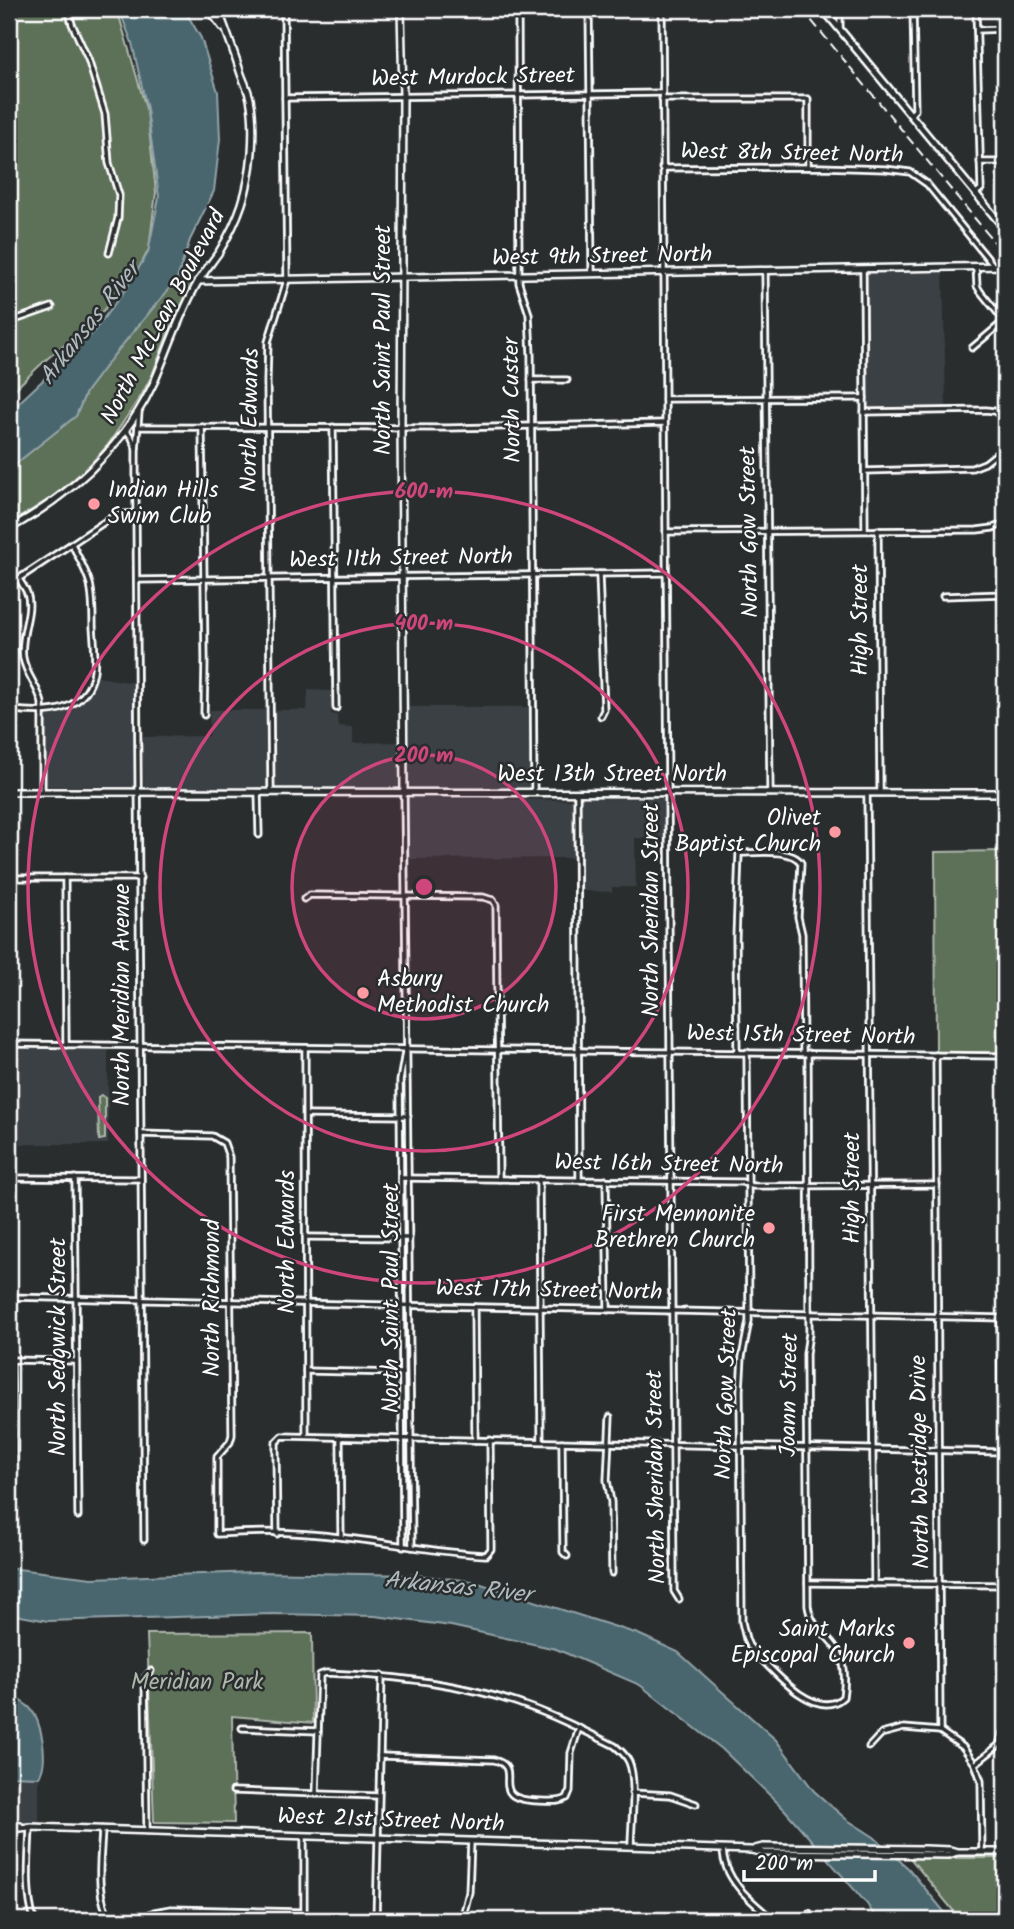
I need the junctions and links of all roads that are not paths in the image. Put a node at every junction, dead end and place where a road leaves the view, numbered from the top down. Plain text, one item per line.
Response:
1 (68, 9) edge
2 (209, 9) edge
3 (218, 9) edge
4 (284, 9) edge
5 (401, 9) edge
6 (517, 9) edge
7 (589, 9) edge
8 (662, 9) edge
9 (823, 9) edge
10 (840, 9) edge
11 (913, 9) edge
12 (976, 9) edge
13 (840, 29) junction
14 (1005, 29) edge
15 (977, 30) junction
16 (226, 32) junction
17 (589, 94) junction
18 (518, 95) junction
19 (403, 96) junction
20 (662, 96) junction
21 (285, 98) junction
22 (911, 114) junction
23 (980, 162) junction
24 (1005, 162) edge
25 (808, 167) junction
26 (662, 168) junction
27 (976, 193) junction
28 (1005, 229) edge
29 (109, 253) dead end
30 (976, 267) junction
31 (994, 267) junction
32 (1005, 267) edge
33 (863, 269) junction
34 (765, 271) junction
35 (663, 273) junction
36 (592, 274) junction
37 (519, 275) junction
38 (401, 277) junction
39 (287, 280) junction
40 (198, 281) junction
41 (52, 307) dead end
42 (9, 322) edge
43 (1005, 322) edge
44 (972, 348) dead end
45 (531, 380) junction
46 (567, 380) dead end
47 (767, 398) junction
48 (864, 398) junction
49 (664, 399) junction
50 (139, 410) junction
51 (864, 412) junction
52 (1005, 418) edge
53 (665, 423) junction
54 (138, 427) junction
55 (202, 427) junction
56 (267, 427) junction
57 (333, 427) junction
58 (531, 427) junction
59 (401, 428) junction
60 (125, 430) junction
61 (1005, 447) edge
62 (136, 450) junction
63 (865, 471) junction
64 (136, 513) junction
65 (1005, 523) edge
66 (9, 528) edge
67 (865, 530) junction
68 (878, 530) junction
69 (768, 531) junction
70 (666, 532) junction
71 (72, 544) junction
72 (667, 573) junction
73 (599, 574) junction
74 (532, 575) junction
75 (402, 577) junction
76 (268, 578) junction
77 (335, 578) junction
78 (19, 579) junction
79 (204, 579) junction
80 (136, 580) junction
81 (9, 585) edge
82 (1005, 594) edge
83 (943, 596) dead end
84 (336, 708) dead end
85 (9, 710) edge
86 (42, 711) junction
87 (204, 715) dead end
88 (601, 716) dead end
89 (9, 792) edge
90 (42, 792) junction
91 (139, 792) junction
92 (258, 792) junction
93 (271, 792) junction
94 (404, 792) junction
95 (534, 793) junction
96 (577, 793) junction
97 (669, 793) junction
98 (770, 793) junction
99 (867, 793) junction
100 (880, 793) junction
101 (1005, 793) edge
102 (258, 835) dead end
103 (9, 878) edge
104 (65, 878) junction
105 (139, 878) junction
106 (405, 896) junction
107 (304, 899) dead end
108 (9, 1045) edge
109 (66, 1045) junction
110 (141, 1046) junction
111 (305, 1048) junction
112 (406, 1049) junction
113 (498, 1049) junction
114 (579, 1051) junction
115 (670, 1052) junction
116 (737, 1052) junction
117 (747, 1052) junction
118 (806, 1053) junction
119 (870, 1054) junction
120 (936, 1055) junction
121 (1005, 1056) edge
122 (1005, 1081) edge
123 (306, 1115) junction
124 (400, 1116) junction
125 (408, 1116) junction
126 (141, 1134) junction
127 (9, 1178) edge
128 (75, 1178) junction
129 (401, 1178) junction
130 (408, 1178) junction
131 (141, 1179) junction
132 (499, 1179) junction
133 (539, 1179) junction
134 (579, 1180) junction
135 (606, 1180) junction
136 (671, 1181) junction
137 (749, 1185) junction
138 (937, 1185) junction
139 (809, 1186) junction
140 (870, 1186) junction
141 (307, 1237) junction
142 (401, 1238) junction
143 (409, 1238) junction
144 (9, 1297) edge
145 (76, 1299) junction
146 (142, 1300) junction
147 (231, 1302) junction
148 (306, 1304) junction
149 (402, 1306) junction
150 (409, 1306) junction
151 (474, 1307) junction
152 (540, 1308) junction
153 (608, 1310) junction
154 (672, 1311) junction
155 (748, 1313) junction
156 (809, 1314) junction
157 (871, 1315) junction
158 (937, 1317) junction
159 (1003, 1318) edge
160 (10, 1360) edge
161 (76, 1361) junction
162 (306, 1371) junction
163 (402, 1373) junction
164 (410, 1373) junction
165 (610, 1417) dead end
166 (11, 1422) edge
167 (306, 1436) junction
168 (340, 1437) junction
169 (403, 1438) junction
170 (410, 1438) junction
171 (475, 1440) junction
172 (490, 1440) junction
173 (541, 1441) junction
174 (562, 1442) junction
175 (607, 1443) junction
176 (673, 1444) junction
177 (740, 1445) junction
178 (806, 1447) junction
179 (872, 1448) junction
180 (938, 1450) junction
181 (1003, 1452) edge
182 (9, 1480) edge
183 (78, 1516) dead end
184 (277, 1534) junction
185 (341, 1537) junction
186 (144, 1540) dead end
187 (403, 1546) junction
188 (412, 1547) junction
189 (567, 1556) dead end
190 (612, 1573) dead end
191 (808, 1583) junction
192 (874, 1584) junction
193 (939, 1584) junction
194 (1004, 1585) edge
195 (679, 1599) dead end
196 (151, 1671) dead end
197 (382, 1675) junction
198 (818, 1704) joint
199 (1005, 1712) edge
200 (242, 1728) dead end
201 (579, 1728) junction
202 (318, 1731) junction
203 (940, 1731) junction
204 (869, 1747) dead end
205 (380, 1756) junction
206 (975, 1763) junction
207 (233, 1791) dead end
208 (632, 1793) junction
209 (316, 1794) junction
210 (378, 1796) junction
211 (696, 1804) dead end
212 (9, 1827) edge
213 (30, 1827) junction
214 (102, 1829) junction
215 (147, 1831) junction
216 (304, 1836) junction
217 (377, 1838) junction
218 (471, 1841) junction
219 (631, 1846) junction
220 (723, 1849) junction
221 (751, 1850) junction
222 (904, 1852) junction
223 (982, 1852) junction
224 (1005, 1852) edge
225 (304, 1912) junction
226 (809, 1913) dead end
227 (34, 1920) edge
228 (111, 1920) edge
229 (137, 1920) edge
230 (304, 1920) edge
231 (376, 1920) edge
232 (462, 1920) edge
233 (774, 1920) edge
234 (804, 1920) edge

1 - 29 street
2 - 16 street, North McLean Boulevard
3 - 16 street, North McLean Boulevard
4 - 21 street, North Edwards
5 - 19 street, North Saint Paul Street
6 - 18 street, North Custer
7 - 17 street
8 - 20 street, North Sheridan Street
9 - 13 street
10 - 13 street
11 - 22 street
12 - 15 street
13 - 22 street
14 - 15 street
15 - 23 street
16 - 40 street, North McLean Boulevard
17 - 18 street, West Murdock Street
17 - 20 street, West Murdock Street
17 - 36 street
18 - 19 street, West Murdock Street
18 - 37 street, North Custer
19 - 21 street, West Murdock Street
19 - 38 street, North Saint Paul Street
20 - 25 street, West Murdock Street
20 - 26 street, North Sheridan Street
21 - 39 street, North Edwards
22 - 27 street
23 - 24 street
23 - 27 street
25 - 26 street, West 8th Street North
25 - 31 street, West 8th Street North
26 - 35 street, North Sheridan Street
27 - 28 street
30 - 31 street, West 9th Street North
30 - 33 street, West 9th Street North
30 - 43 street
31 - 32 street, West 9th Street North
33 - 34 street, West 9th Street North
33 - 48 street
34 - 35 street, West 9th Street North
34 - 47 street, North Gow Street
35 - 36 street, West 9th Street North
35 - 49 street, North Sheridan Street
36 - 37 street, West 9th Street North
37 - 38 street, West 9th Street North
37 - 45 street, North Custer
38 - 39 street, West 9th Street North
38 - 59 street, North Saint Paul Street
39 - 40 street, West 9th Street North
39 - 56 street, North Edwards
40 - 50 street, North McLean Boulevard
41 - 42 street
43 - 44 street
45 - 46 street
45 - 58 street, North Custer
47 - 48 street
47 - 49 street
47 - 69 street, North Gow Street
48 - 51 street
49 - 53 street, North Sheridan Street
50 - 54 street, North Meridian Avenue
50 - 60 street, North McLean Boulevard
51 - 52 street
51 - 63 street
53 - 58 street
53 - 70 street, North Sheridan Street
54 - 55 street
54 - 62 street, North Meridian Avenue
55 - 56 street
55 - 79 street
56 - 57 street
56 - 76 street, North Edwards
57 - 59 street
57 - 77 street
58 - 59 street
58 - 74 street, North Custer
59 - 75 street, North Saint Paul Street
60 - 62 street, North Meridian Avenue
60 - 66 street, North McLean Boulevard
61 - 63 street
62 - 64 street, North Meridian Avenue
63 - 67 street
64 - 71 street
64 - 80 street, North Meridian Avenue
65 - 68 street
67 - 68 street
67 - 69 street
68 - 100 street, High Street
69 - 70 street
69 - 98 street, North Gow Street
70 - 72 street, North Sheridan Street
71 - 78 street
71 - 86 street
72 - 73 street, West 11th Street North
72 - 97 street, North Sheridan Street
73 - 74 street, West 11th Street North
73 - 88 street
74 - 75 street, West 11th Street North
74 - 95 street, North Custer
75 - 77 street, West 11th Street North
75 - 94 street, North Saint Paul Street
76 - 77 street, West 11th Street North
76 - 79 street, West 11th Street North
76 - 93 street, North Edwards
77 - 84 street
78 - 81 street
78 - 86 street
79 - 80 street, West 11th Street North
79 - 87 street
80 - 91 street, North Meridian Avenue
82 - 83 street
85 - 86 street
86 - 90 street
89 - 90 street, West 13th Street North
90 - 91 street, West 13th Street North
91 - 92 street, West 13th Street North
91 - 105 street, North Meridian Avenue
92 - 93 street, West 13th Street North
92 - 102 street
93 - 94 street, West 13th Street North
94 - 95 street, West 13th Street North
94 - 106 street, North Saint Paul Street
95 - 96 street, West 13th Street North
96 - 97 street, West 13th Street North
96 - 114 street
97 - 98 street, West 13th Street North
97 - 115 street, North Sheridan Street
98 - 99 street, West 13th Street North
99 - 100 street, West 13th Street North
99 - 119 street, High Street
100 - 101 street, West 13th Street North
103 - 104 street
104 - 105 street
104 - 109 street
105 - 110 street, North Meridian Avenue
106 - 107 street
106 - 112 street, North Saint Paul Street
106 - 113 street
108 - 109 street, West 15th Street North
109 - 110 street, West 15th Street North
110 - 111 street, West 15th Street North
110 - 126 street, North Meridian Avenue
111 - 112 street, West 15th Street North
111 - 123 street, North Edwards
112 - 113 street, West 15th Street North
112 - 124 street, North Saint Paul Street
112 - 125 street, North Saint Paul Street
113 - 114 street, West 15th Street North
113 - 132 street
114 - 115 street, West 15th Street North
114 - 134 street
115 - 116 street, West 15th Street North
115 - 136 street, North Sheridan Street
116 - 117 street, West 15th Street North
116 - 118 street, Joann Street
117 - 118 street, West 15th Street North
117 - 137 street, North Gow Street
118 - 119 street, West 15th Street North
118 - 139 street, Joann Street
119 - 120 street, West 15th Street North
119 - 140 street, High Street
120 - 121 street, West 15th Street North
120 - 138 street, North Westridge Drive
121 - 122 street
123 - 124 street
123 - 141 street, North Edwards
124 - 125 street
124 - 129 street, North Saint Paul Street
125 - 130 street, North Saint Paul Street
126 - 131 street, North Meridian Avenue
126 - 147 street, North Richmond
127 - 128 street
128 - 131 street
128 - 145 street, North Sedgwick Street
129 - 130 street, West 16th Street North
129 - 142 street, North Saint Paul Street
130 - 132 street, West 16th Street North
130 - 143 street, North Saint Paul Street
131 - 146 street, North Meridian Avenue
132 - 133 street, West 16th Street North
133 - 134 street, West 16th Street North
133 - 152 street
134 - 135 street, West 16th Street North
135 - 136 street, West 16th Street North
135 - 153 street
136 - 137 street, West 16th Street North
136 - 154 street, North Sheridan Street
137 - 139 street, West 16th Street North
137 - 155 street, North Gow Street
138 - 140 street, West 16th Street North
138 - 158 street, North Westridge Drive
139 - 140 street, West 16th Street North
139 - 156 street, Joann Street
140 - 157 street, High Street
141 - 142 street
141 - 148 street, North Edwards
142 - 143 street
142 - 149 street, North Saint Paul Street
143 - 150 street, North Saint Paul Street
144 - 145 street, West 17th Street North
145 - 146 street, West 17th Street North
145 - 161 street, North Sedgwick Street
146 - 147 street, West 17th Street North
146 - 186 street, North Meridian Avenue
147 - 148 street, West 17th Street North
147 - 184 street, North Richmond
148 - 149 street, West 17th Street North
148 - 162 street, North Edwards
149 - 150 street, West 17th Street North
149 - 163 street, North Saint Paul Street
150 - 151 street, West 17th Street North
150 - 164 street, North Saint Paul Street
151 - 152 street, West 17th Street North
151 - 171 street
152 - 153 street, West 17th Street North
152 - 173 street
153 - 154 street, West 17th Street North
154 - 155 street, West 17th Street North
154 - 176 street, North Sheridan Street
155 - 156 street, West 17th Street North
155 - 177 street, North Gow Street
156 - 157 street, West 17th Street North
156 - 178 street, Joann Street
157 - 158 street, West 17th Street North
157 - 179 street, High Street
158 - 159 street, West 17th Street North
158 - 180 street, North Westridge Drive
159 - 181 street
160 - 161 street
160 - 166 street
161 - 183 street, North Sedgwick Street
162 - 163 street
162 - 167 street, North Edwards
163 - 164 street
163 - 169 street, North Saint Paul Street
164 - 170 street, North Saint Paul Street
165 - 175 street
166 - 182 street
167 - 168 street
167 - 184 street
168 - 169 street
168 - 185 street
169 - 170 street
169 - 187 street, North Saint Paul Street
170 - 171 street
170 - 188 street, North Saint Paul Street
171 - 172 street
172 - 173 street
172 - 188 street
173 - 174 street
174 - 175 street
174 - 189 street
175 - 176 street
175 - 190 street
176 - 177 street
176 - 195 street, North Sheridan Street
177 - 178 street
177 - 198 street, North Gow Street
178 - 179 street
178 - 191 street, Joann Street
179 - 180 street
179 - 192 street, High Street
180 - 181 street
180 - 193 street, North Westridge Drive
181 - 194 street
184 - 185 street
185 - 187 street
187 - 188 street
191 - 192 street
191 - 198 street, Joann Street
192 - 193 street
193 - 194 street
193 - 203 street, North Westridge Drive
194 - 199 street
196 - 215 street
197 - 201 street
197 - 202 street
197 - 205 street
199 - 206 street
200 - 202 street
201 - 205 street
201 - 208 street
202 - 209 street
203 - 204 street
203 - 206 street
205 - 210 street
206 - 223 street
207 - 209 street
208 - 211 street
208 - 219 street
209 - 210 street
210 - 217 street
212 - 213 street, West 21st Street North
213 - 214 street, West 21st Street North
213 - 227 street
214 - 215 street, West 21st Street North
214 - 228 street
215 - 216 street, West 21st Street North
216 - 217 street, West 21st Street North
216 - 225 street
217 - 218 street, West 21st Street North
217 - 231 street
218 - 219 street, West 21st Street North
218 - 232 street
219 - 220 street, West 21st Street North
220 - 221 street, West 21st Street North
220 - 233 street
221 - 222 street, West 21st Street North
221 - 222 street, West 21st Street North
222 - 223 street, West 21st Street North
223 - 224 street, West 21st Street North
225 - 229 street
225 - 230 street
226 - 234 street

